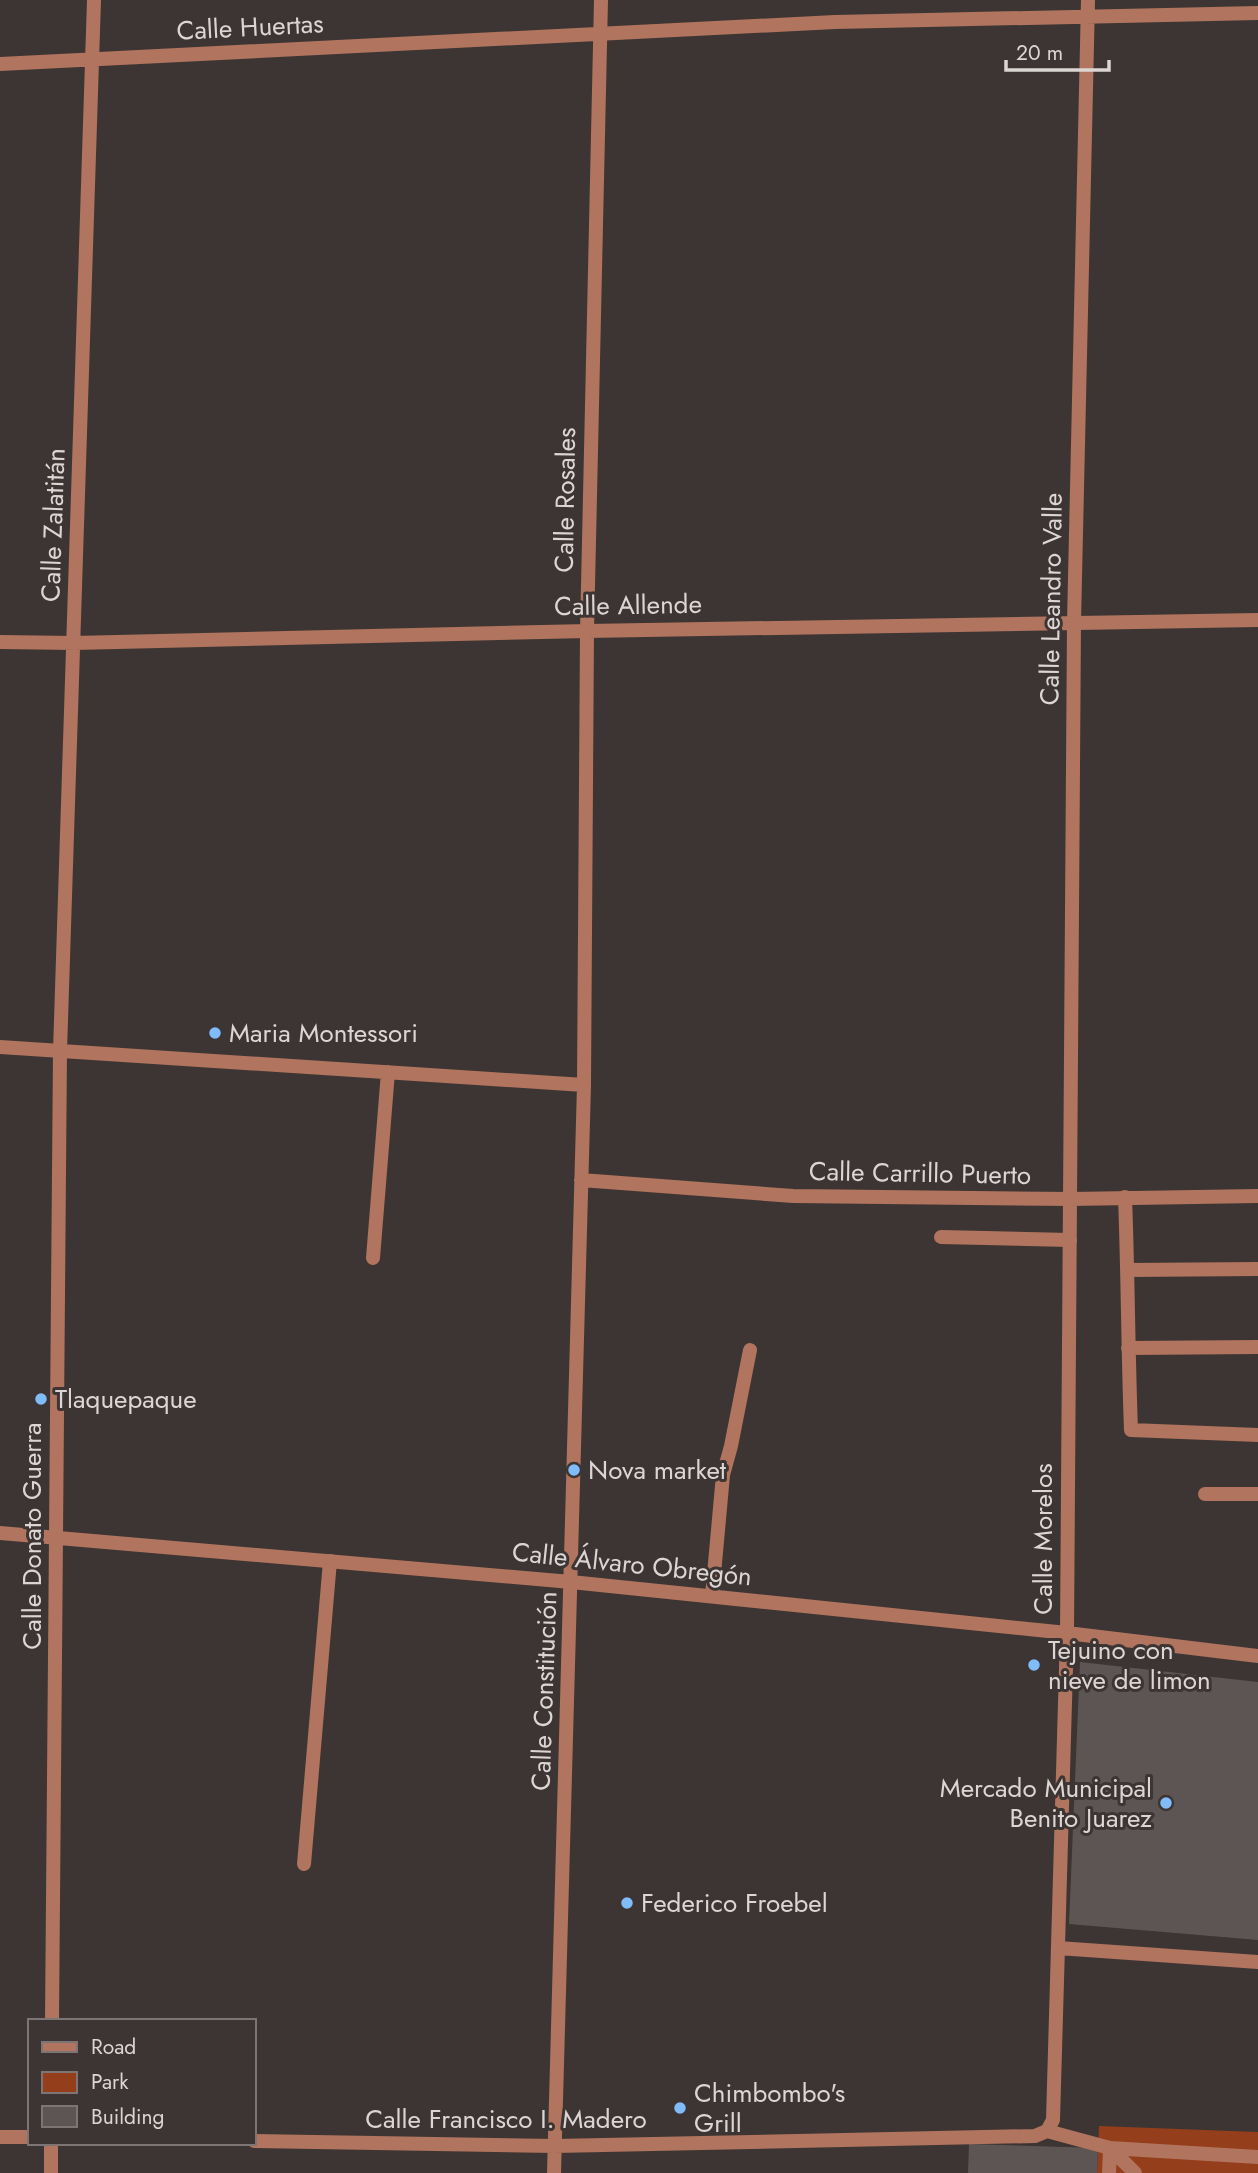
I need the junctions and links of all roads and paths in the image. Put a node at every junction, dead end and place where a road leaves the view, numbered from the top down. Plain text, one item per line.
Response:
1 (94, 0) edge
2 (601, 0) edge
3 (1088, 0) edge
4 (1258, 13) edge
5 (1088, 16) junction
6 (600, 34) junction
7 (92, 59) junction
8 (0, 64) edge
9 (1258, 620) edge
10 (1074, 622) junction
11 (587, 631) junction
12 (0, 642) edge
13 (74, 643) junction
14 (0, 1047) edge
15 (60, 1051) junction
16 (388, 1072) junction
17 (584, 1085) junction
18 (582, 1180) junction
19 (1258, 1196) edge
20 (1125, 1197) junction
21 (1070, 1199) junction
22 (940, 1237) dead end
23 (1070, 1240) junction
24 (373, 1258) dead end
25 (1258, 1269) edge
26 (1128, 1270) junction
27 (1258, 1347) edge
28 (1128, 1348) junction
29 (750, 1350) dead end
30 (1258, 1435) edge
31 (1205, 1494) dead end
32 (1258, 1494) edge
33 (0, 1533) edge
34 (56, 1538) junction
35 (330, 1561) junction
36 (571, 1582) junction
37 (712, 1596) junction
38 (1068, 1633) junction
39 (1258, 1656) edge
40 (304, 1864) dead end
41 (1058, 1948) junction
42 (1258, 1962) edge
43 (52, 2019) edge
44 (1047, 2131) junction
45 (0, 2137) edge
46 (28, 2137) edge
47 (256, 2141) edge
48 (51, 2145) edge
49 (555, 2147) junction
50 (1110, 2148) junction
51 (1258, 2157) edge
52 (51, 2173) edge
53 (554, 2173) edge
54 (1109, 2173) edge
55 (1135, 2173) edge

1 - 7 street, Calle Zalatitán
2 - 6 street, Calle Rosales
3 - 5 street, Calle Leandro Valle
4 - 5 street, Calle Huertas
5 - 6 street, Calle Huertas
5 - 10 street, Calle Leandro Valle
6 - 7 street, Calle Huertas
6 - 11 street, Calle Rosales
7 - 8 street, Calle Huertas
7 - 13 street, Calle Zalatitán
9 - 10 street, Calle Allende
10 - 11 street, Calle Allende
10 - 21 street, Calle Leandro Valle
11 - 13 street, Calle Allende
11 - 17 street, Calle Rosales
12 - 13 street, Calle Allende
13 - 15 street, Calle Zalatitán
14 - 15 street
15 - 16 street
15 - 34 street, Calle Donato Guerra
16 - 17 street
16 - 24 street
17 - 18 street, Calle Constitución
18 - 21 street, Calle Carrillo Puerto
18 - 36 street, Calle Constitución
19 - 20 street, Calle Carrillo Puerto
20 - 21 street, Calle Carrillo Puerto
20 - 26 street
21 - 23 street, Calle Morelos
22 - 23 street
23 - 38 street, Calle Morelos
25 - 26 street
26 - 28 street
27 - 28 street
28 - 30 street
29 - 37 street
31 - 32 street
33 - 34 street, Calle Álvaro Obregón
34 - 35 street, Calle Álvaro Obregón
34 - 43 street, Calle Donato Guerra
35 - 36 street, Calle Álvaro Obregón
35 - 40 street
36 - 37 street, Calle Álvaro Obregón
36 - 49 street, Calle Constitución
37 - 38 street, Calle Álvaro Obregón
38 - 39 street, Calle Álvaro Obregón
38 - 41 street, Calle Morelos
41 - 42 street
41 - 44 street, Calle Morelos
44 - 49 street, Calle Francisco I. Madero
44 - 50 street, Calle Francisco I. Madero
45 - 46 street
47 - 49 street, Calle Francisco I. Madero
48 - 52 street
49 - 53 street, Calle Constitución
50 - 51 street, Calle Francisco I. Madero
50 - 54 street
50 - 55 street

